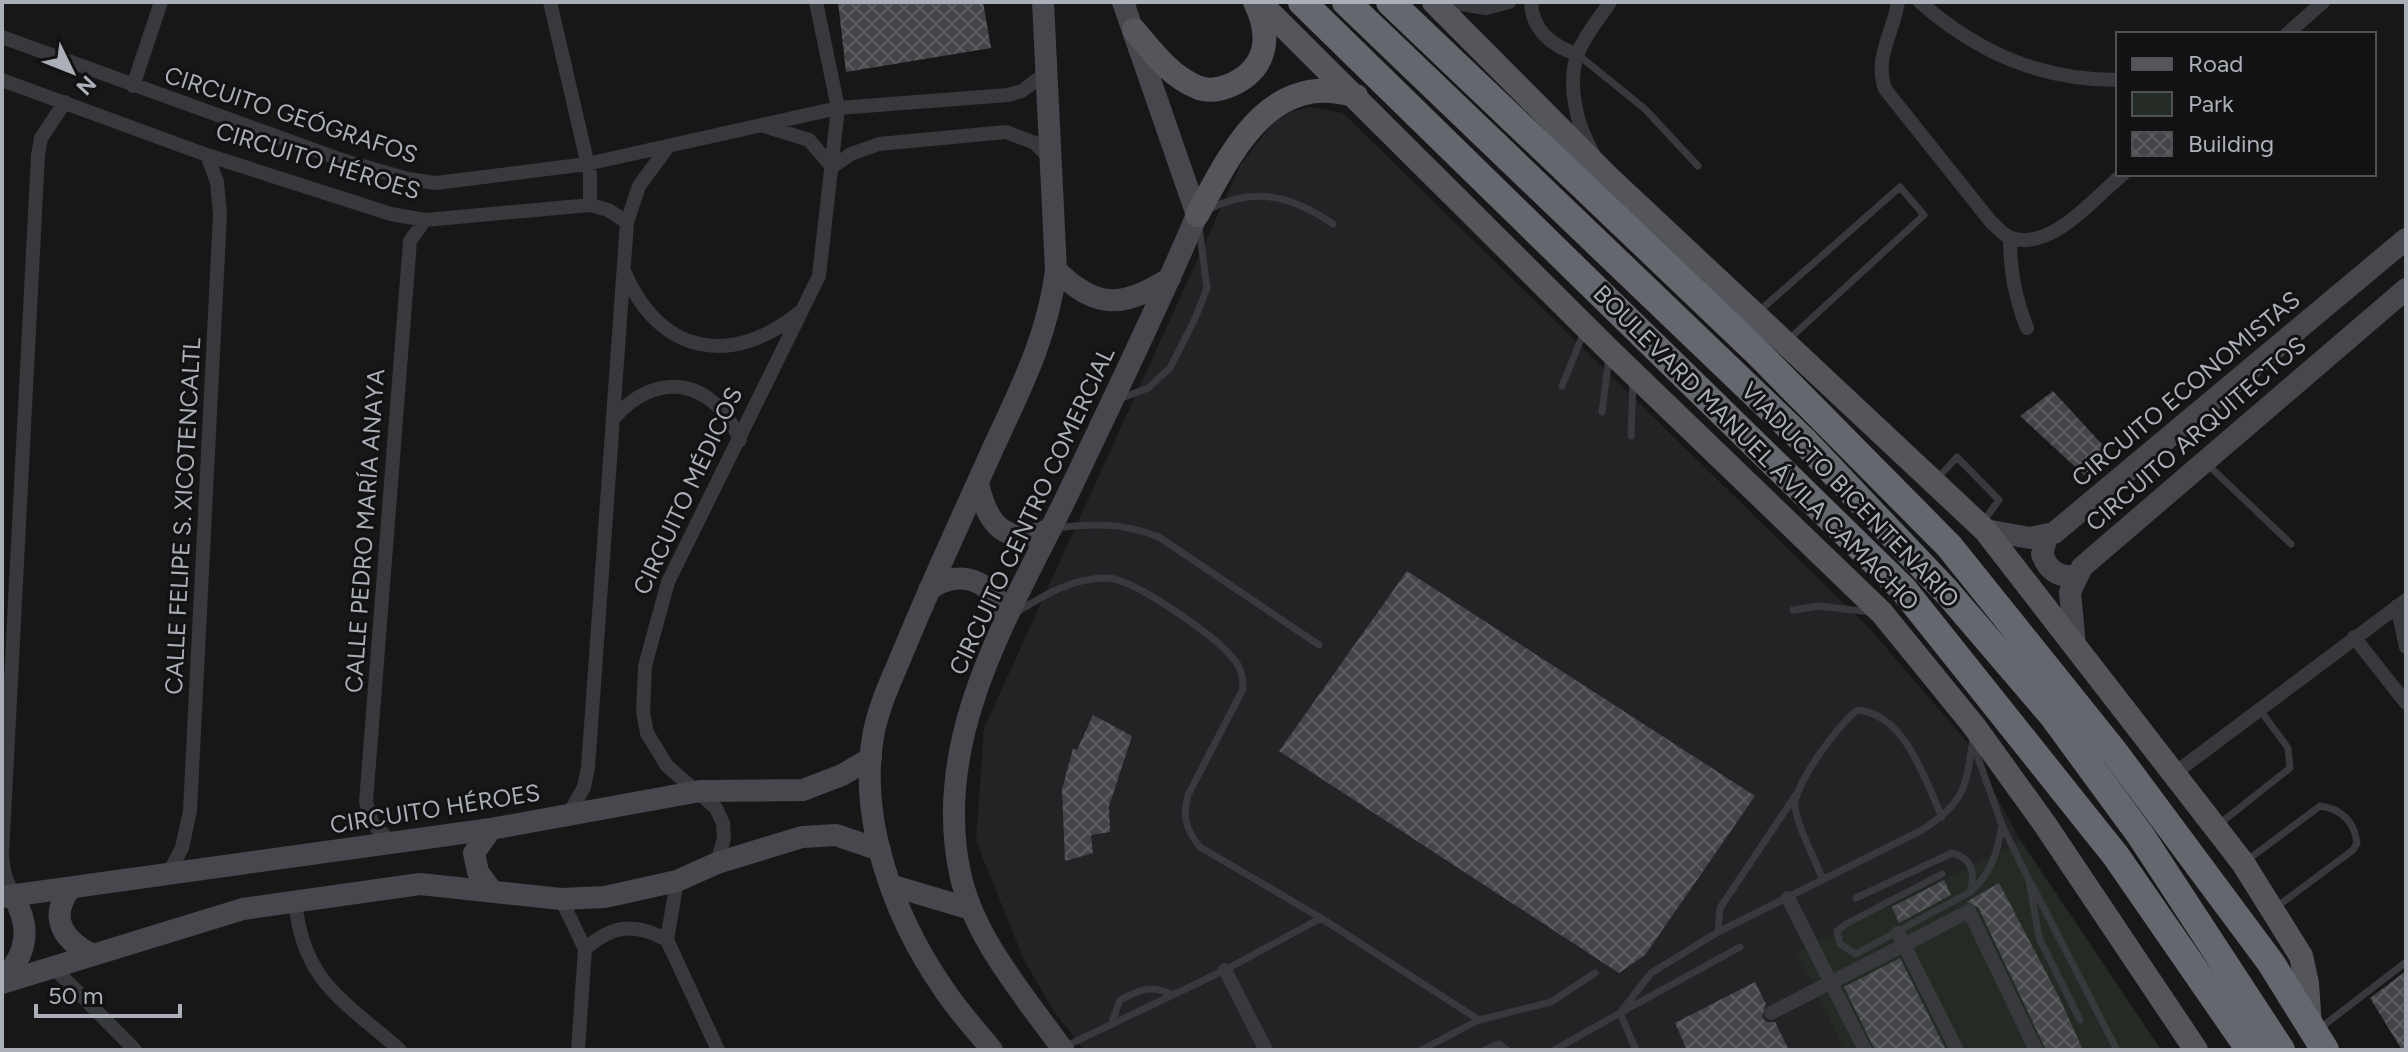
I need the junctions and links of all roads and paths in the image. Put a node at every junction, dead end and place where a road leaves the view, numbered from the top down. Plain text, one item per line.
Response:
1 (161, 2) edge
2 (550, 2) edge
3 (816, 2) edge
4 (1043, 2) edge
5 (1123, 2) edge
6 (1257, 2) edge
7 (1302, 2) edge
8 (1346, 2) edge
9 (1390, 2) edge
10 (1434, 2) edge
11 (1449, 2) edge
12 (1509, 2) edge
13 (1531, 2) edge
14 (1610, 2) edge
15 (1898, 2) edge
16 (1920, 2) edge
17 (2323, 2) edge
18 (1134, 30) junction
19 (2289, 32) edge
20 (2, 37) edge
21 (1577, 54) junction
22 (1046, 73) junction
23 (2, 80) edge
24 (2116, 80) edge
25 (133, 86) junction
26 (1356, 96) junction
27 (65, 102) junction
28 (838, 108) junction
29 (763, 125) junction
30 (667, 148) junction
31 (207, 155) junction
32 (1051, 160) junction
33 (587, 164) junction
34 (1698, 166) dead end
35 (832, 167) junction
36 (2121, 176) edge
37 (1608, 177) junction
38 (590, 205) junction
39 (1197, 215) junction
40 (425, 220) junction
41 (627, 222) junction
42 (1333, 224) dead end
43 (2010, 238) junction
44 (2406, 239) edge
45 (1056, 270) junction
46 (624, 271) junction
47 (1170, 278) junction
48 (2406, 289) edge
49 (806, 307) junction
50 (1754, 316) junction
51 (1585, 326) junction
52 (2027, 328) dead end
53 (1784, 344) junction
54 (1609, 350) junction
55 (1634, 374) junction
56 (1562, 386) dead end
57 (1112, 401) junction
58 (1602, 412) dead end
59 (613, 419) junction
60 (1631, 436) dead end
61 (740, 440) junction
62 (2204, 461) junction
63 (1933, 482) junction
64 (978, 483) junction
65 (1983, 528) junction
66 (1051, 529) junction
67 (2047, 537) junction
68 (2291, 544) dead end
69 (2075, 576) junction
70 (929, 590) junction
71 (2401, 603) edge
72 (1793, 610) dead end
73 (1882, 613) junction
74 (1005, 619) junction
75 (2354, 637) junction
76 (1319, 645) dead end
77 (2075, 645) junction
78 (2406, 647) edge
79 (2406, 703) edge
80 (2260, 710) junction
81 (1973, 734) junction
82 (871, 758) junction
83 (2175, 773) junction
84 (700, 791) junction
85 (1796, 794) junction
86 (569, 814) junction
87 (1942, 817) junction
88 (2002, 825) junction
89 (2216, 827) junction
90 (491, 829) junction
91 (391, 842) junction
92 (880, 850) junction
93 (717, 863) junction
94 (2243, 863) junction
95 (1942, 874) dead end
96 (167, 876) junction
97 (1822, 878) junction
98 (2029, 880) junction
99 (677, 881) junction
100 (890, 885) junction
101 (69, 890) junction
102 (491, 890) junction
103 (8, 897) edge
104 (1788, 898) junction
105 (1856, 898) dead end
106 (561, 899) junction
107 (1967, 900) junction
108 (295, 901) junction
109 (971, 909) junction
110 (2273, 909) junction
111 (1321, 918) junction
112 (1718, 932) junction
113 (1901, 939) junction
114 (667, 940) junction
115 (1740, 947) dead end
116 (585, 949) junction
117 (91, 954) junction
118 (2406, 962) edge
119 (51, 965) junction
120 (1225, 970) junction
121 (1595, 973) dead end
122 (2, 982) edge
123 (1831, 982) junction
124 (1173, 995) junction
125 (1620, 1013) junction
126 (1771, 1013) dead end
127 (1479, 1020) junction
128 (2080, 1020) dead end
129 (1111, 1025) junction
130 (2317, 1036) edge
131 (1062, 1049) edge
132 (135, 1050) edge
133 (400, 1050) edge
134 (578, 1050) edge
135 (718, 1050) edge
136 (992, 1050) edge
137 (1266, 1050) edge
138 (1421, 1050) edge
139 (1484, 1050) edge
140 (1507, 1050) edge
141 (1554, 1050) edge
142 (1636, 1050) edge
143 (1865, 1050) edge
144 (1957, 1050) edge
145 (2036, 1050) edge
146 (2117, 1050) edge
147 (2196, 1050) edge
148 (2250, 1050) edge
149 (2281, 1050) edge

1 - 25 street
2 - 33 street
3 - 28 street, CIRCUITO MÉDICOS
4 - 22 street
5 - 18 street
6 - 18 main road
6 - 26 main road, BOULEVARD MANUEL ÁVILA CAMACHO
7 - 148 highway, BOULEVARD MANUEL ÁVILA CAMACHO
8 - 149 highway, VIADUCTO BICENTENARIO
9 - 130 highway
10 - 37 main road
11 - 12 street
13 - 21 street
14 - 21 street
15 - 43 street
16 - 24 street
17 - 19 street
18 - 39 street
20 - 25 street, CIRCUITO GEÓGRAFOS
21 - 34 lane
21 - 37 street
22 - 28 street, CIRCUITO GEÓGRAFOS
22 - 32 street
23 - 27 street, CIRCUITO HÉROES
25 - 33 street, CIRCUITO GEÓGRAFOS
26 - 39 main road
26 - 51 main road, BOULEVARD MANUEL ÁVILA CAMACHO
27 - 31 street, CIRCUITO HÉROES
27 - 103 street
28 - 29 street, CIRCUITO GEÓGRAFOS
28 - 35 street, CIRCUITO MÉDICOS
29 - 30 street, CIRCUITO GEÓGRAFOS
29 - 35 street
30 - 33 street, CIRCUITO GEÓGRAFOS
30 - 41 street, CIRCUITO HÉROES
31 - 40 street, CIRCUITO HÉROES
31 - 96 street, CALLE FELIPE S. XICOTENCALTL
32 - 35 street
32 - 45 street
33 - 38 street
35 - 49 street, CIRCUITO MÉDICOS
36 - 43 street
37 - 50 main road
38 - 40 street, CIRCUITO HÉROES
38 - 41 street, CIRCUITO HÉROES
39 - 42 lane
39 - 47 street, CIRCUITO CENTRO COMERCIAL
39 - 57 lane
40 - 91 street, CALLE PEDRO MARÍA ANAYA
41 - 46 street, CIRCUITO HÉROES
43 - 52 street
44 - 67 street, CIRCUITO ECONOMISTAS
45 - 47 street
45 - 64 street
46 - 49 street
46 - 59 street, CIRCUITO HÉROES
47 - 57 street, CIRCUITO CENTRO COMERCIAL
48 - 62 street, CIRCUITO ARQUITECTOS
49 - 61 street, CIRCUITO MÉDICOS
50 - 53 main road
50 - 53 lane
51 - 54 main road, BOULEVARD MANUEL ÁVILA CAMACHO
51 - 56 lane
53 - 63 main road
54 - 55 main road, BOULEVARD MANUEL ÁVILA CAMACHO
54 - 58 lane
55 - 60 lane
55 - 73 main road, BOULEVARD MANUEL ÁVILA CAMACHO
57 - 66 street, CIRCUITO CENTRO COMERCIAL
59 - 61 street
59 - 86 street, CIRCUITO HÉROES
61 - 84 street, CIRCUITO MÉDICOS
62 - 68 lane
62 - 69 street, CIRCUITO ARQUITECTOS
63 - 65 main road
63 - 65 lane
64 - 66 street
64 - 70 street
65 - 67 street
65 - 77 main road
66 - 74 street, CIRCUITO CENTRO COMERCIAL
66 - 76 lane
67 - 69 street
69 - 77 street
70 - 74 street
70 - 82 street
71 - 75 street
71 - 78 street
72 - 73 lane
73 - 81 main road, BOULEVARD MANUEL ÁVILA CAMACHO
74 - 109 street, CIRCUITO CENTRO COMERCIAL
74 - 111 lane
75 - 79 street
75 - 80 street
77 - 83 main road
80 - 83 street
80 - 89 lane
81 - 87 lane
81 - 88 lane
81 - 147 main road, BOULEVARD MANUEL ÁVILA CAMACHO
82 - 84 street
82 - 92 street
83 - 89 main road
84 - 86 street
84 - 93 street, CIRCUITO MÉDICOS
85 - 87 lane
85 - 97 lane
85 - 112 lane
86 - 90 street, CIRCUITO HÉROES
87 - 97 lane
88 - 98 lane
88 - 107 lane
89 - 94 main road
90 - 91 street, CIRCUITO HÉROES
90 - 102 street
91 - 96 street, CIRCUITO HÉROES
92 - 93 street
92 - 100 street
93 - 99 street
94 - 110 main road
94 - 110 lane
95 - 113 lane
96 - 101 street, CIRCUITO HÉROES
97 - 104 lane
98 - 128 lane
98 - 146 lane
99 - 106 street
99 - 114 street
100 - 109 street
100 - 136 street
101 - 103 street, CIRCUITO HÉROES
101 - 117 street
102 - 106 street
102 - 108 street
103 - 122 street
104 - 112 lane
104 - 123 street
105 - 107 lane
106 - 116 street
107 - 113 street
107 - 145 street
108 - 117 street
108 - 133 street
109 - 131 street, CIRCUITO CENTRO COMERCIAL
110 - 130 main road
111 - 120 lane
111 - 127 lane
112 - 125 lane
113 - 123 street
113 - 144 street
114 - 116 street
114 - 135 street
115 - 125 lane
116 - 134 street
117 - 119 street
118 - 130 lane
119 - 122 street
119 - 132 street
120 - 124 lane
120 - 137 street
121 - 127 lane
123 - 126 street
123 - 143 street
124 - 129 lane
124 - 129 lane
125 - 141 lane
125 - 142 lane
127 - 138 lane
129 - 131 lane
139 - 140 lane

